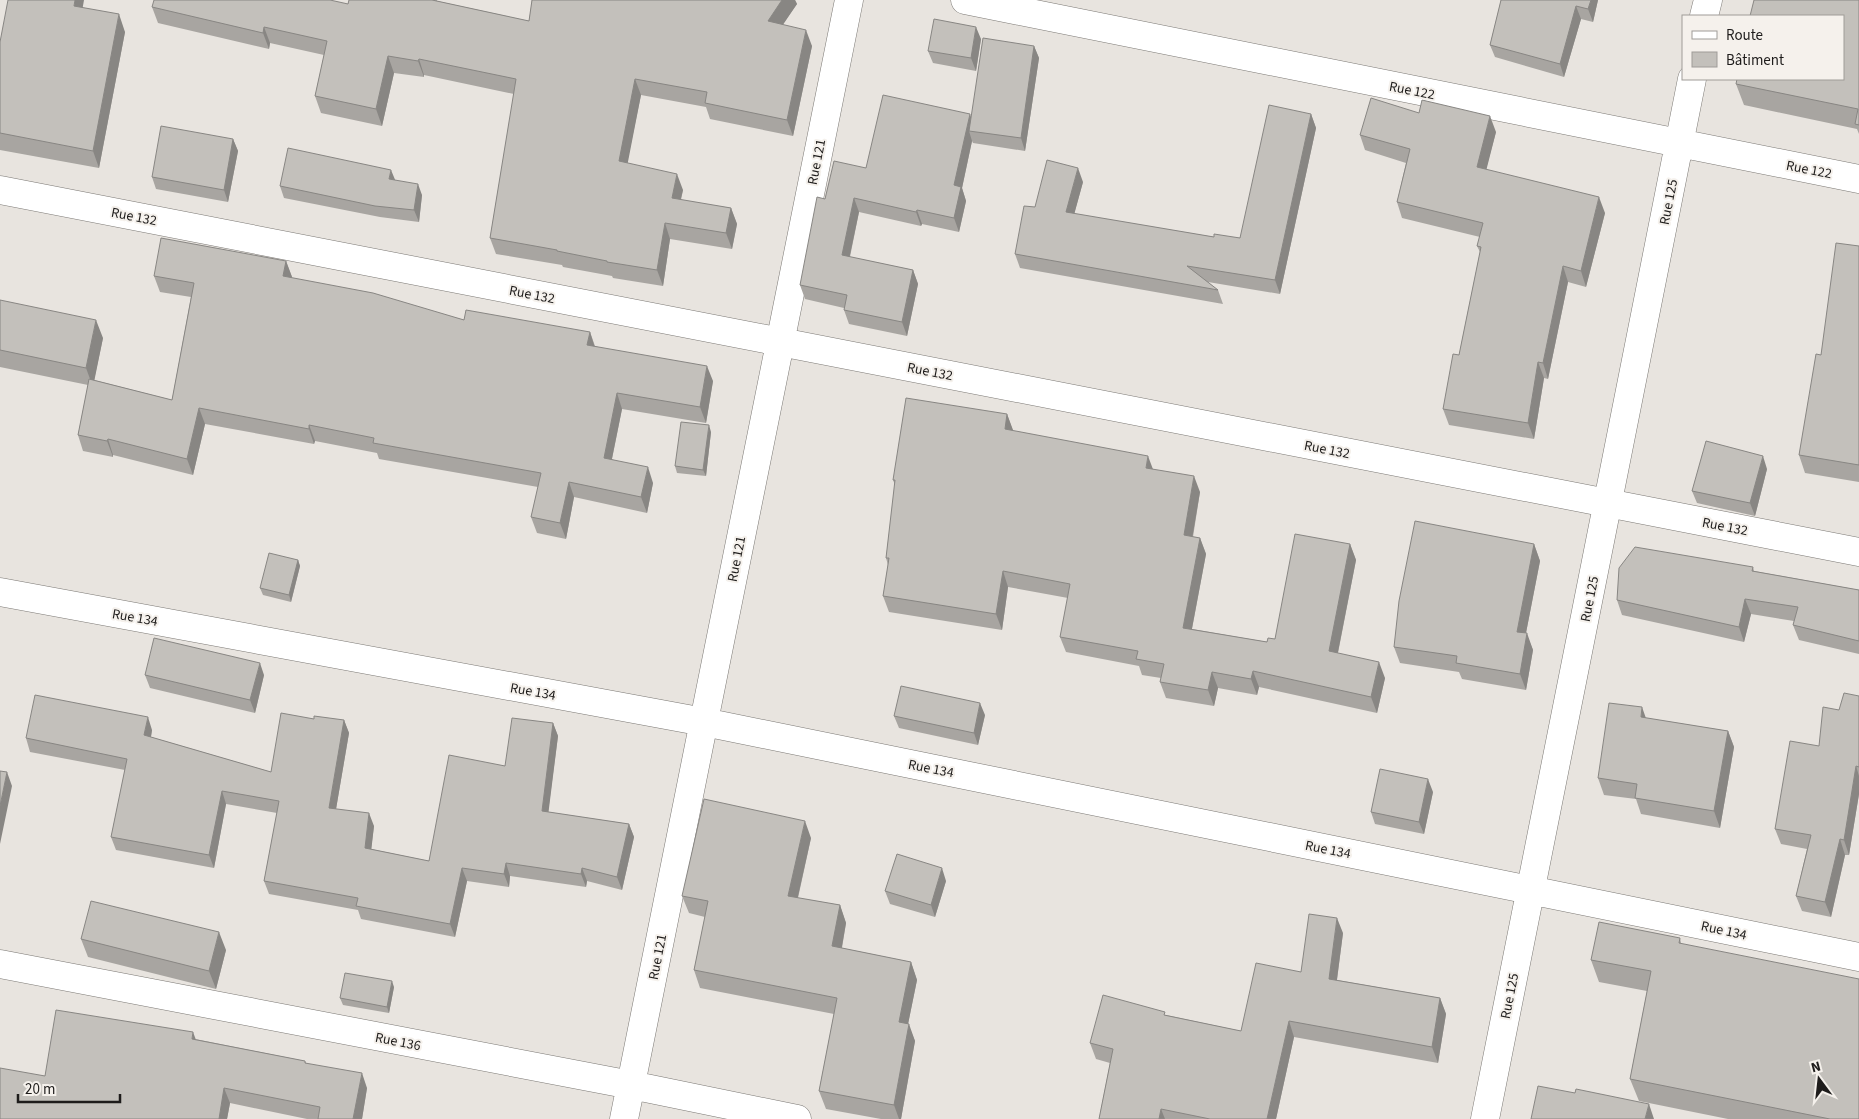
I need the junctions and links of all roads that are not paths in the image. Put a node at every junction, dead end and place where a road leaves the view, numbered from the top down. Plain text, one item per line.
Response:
1 (848, 0) edge
2 (965, 0) edge
3 (1708, 0) edge
4 (1704, 15) edge
5 (1692, 80) edge
6 (1679, 144) junction
7 (1859, 179) edge
8 (0, 190) edge
9 (780, 342) junction
10 (1608, 503) junction
11 (1859, 552) edge
12 (0, 592) edge
13 (704, 722) junction
14 (1530, 890) junction
15 (1859, 957) edge
16 (0, 964) edge
17 (631, 1085) junction
18 (624, 1119) edge
19 (796, 1119) edge
20 (1485, 1119) edge

1 - 9 street, Rue 121
2 - 6 street, Rue 122
3 - 4 street
5 - 6 street, Rue 125
6 - 7 street, Rue 122
6 - 10 street, Rue 125
8 - 9 street, Rue 132
9 - 10 street, Rue 132
9 - 13 street, Rue 121
10 - 11 street, Rue 132
10 - 14 street, Rue 125
12 - 13 street, Rue 134
13 - 14 street, Rue 134
13 - 17 street, Rue 121
14 - 15 street, Rue 134
14 - 20 street, Rue 125
16 - 17 street, Rue 136
17 - 18 street, Rue 121
17 - 19 street, Rue 136

